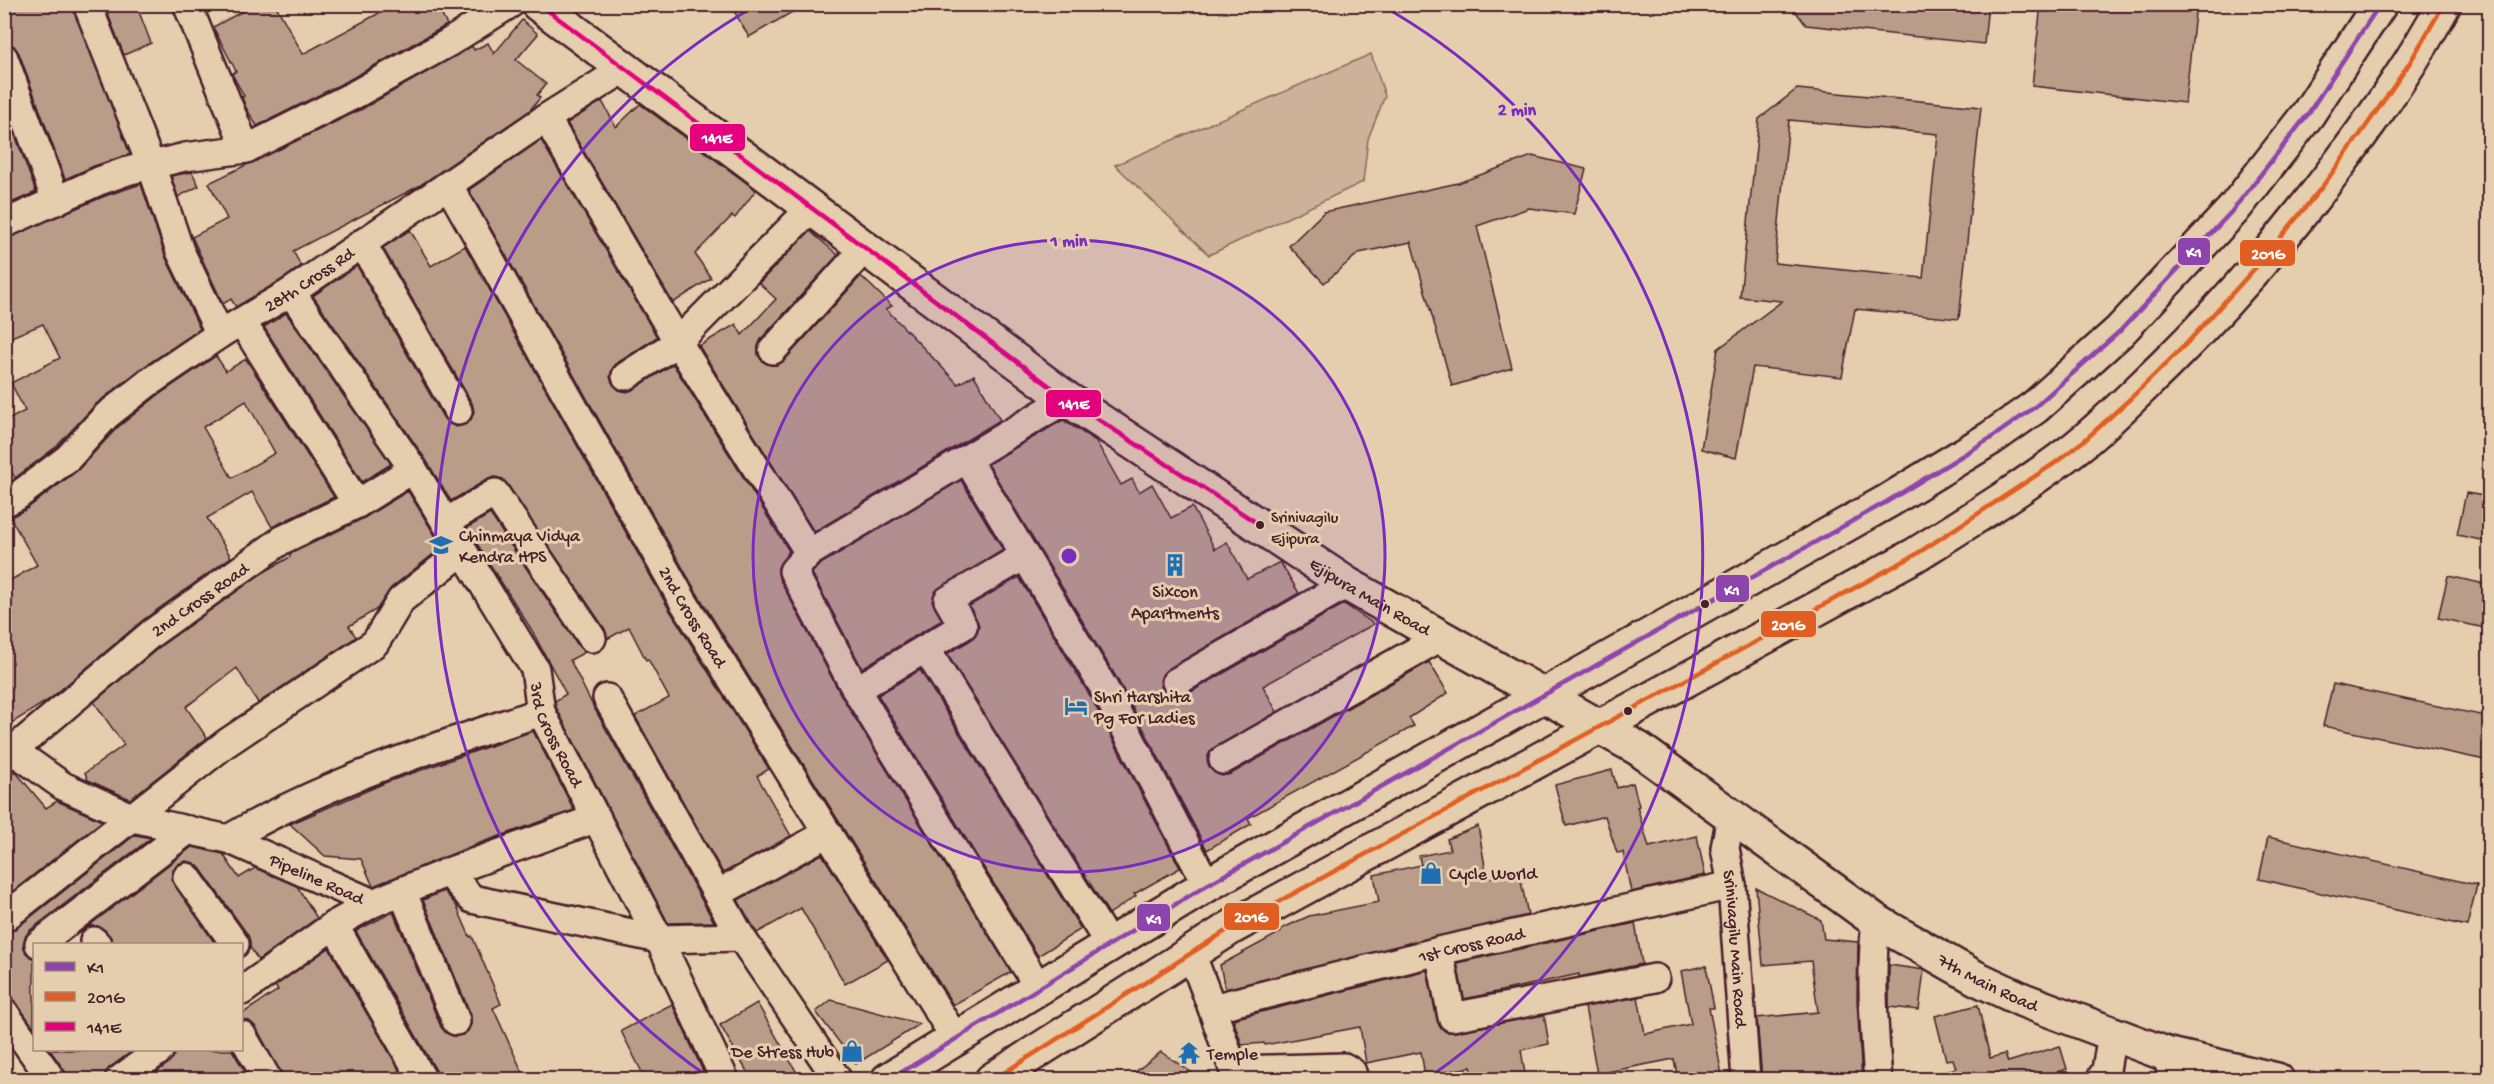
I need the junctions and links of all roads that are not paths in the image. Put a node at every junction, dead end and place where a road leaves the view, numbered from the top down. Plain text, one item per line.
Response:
1 (87, 4) edge
2 (187, 4) edge
3 (510, 4) edge
4 (538, 4) edge
5 (2380, 4) edge
6 (2444, 4) edge
7 (4, 58) edge
8 (624, 69) junction
9 (546, 118) junction
10 (246, 149) junction
11 (151, 165) junction
12 (449, 186) junction
13 (56, 201) junction
14 (811, 208) junction
15 (4, 224) edge
16 (362, 243) junction
17 (864, 249) junction
18 (291, 292) junction
19 (231, 328) junction
20 (678, 342) junction
21 (773, 350) dead end
22 (626, 376) dead end
23 (1067, 399) junction
24 (458, 411) dead end
25 (967, 459) junction
26 (413, 469) junction
27 (8, 492) edge
28 (357, 504) junction
29 (446, 522) junction
30 (463, 551) junction
31 (809, 553) junction
32 (1024, 556) junction
33 (1347, 584) junction
34 (1442, 637) junction
35 (592, 638) dead end
36 (926, 649) junction
37 (1176, 682) dead end
38 (856, 690) junction
39 (1543, 696) junction
40 (607, 698) dead end
41 (542, 712) junction
42 (1600, 726) junction
43 (7, 751) edge
44 (1223, 760) dead end
45 (1731, 816) junction
46 (133, 818) junction
47 (597, 818) junction
48 (188, 830) junction
49 (828, 833) junction
50 (228, 839) junction
51 (448, 872) junction
52 (187, 877) dead end
53 (1207, 885) junction
54 (1732, 885) junction
55 (402, 891) junction
56 (717, 894) junction
57 (373, 903) junction
58 (4, 918) edge
59 (1876, 921) junction
60 (334, 926) junction
61 (741, 937) junction
62 (659, 939) junction
63 (42, 943) edge
64 (235, 943) edge
65 (1109, 944) junction
66 (1439, 951) junction
67 (1191, 954) junction
68 (243, 957) edge
69 (1654, 978) dead end
70 (251, 985) edge
71 (1039, 988) junction
72 (1212, 1008) junction
73 (4, 1012) edge
74 (456, 1021) dead end
75 (2112, 1034) junction
76 (243, 1037) edge
77 (956, 1038) junction
78 (159, 1051) edge
79 (2170, 1067) edge
80 (1235, 1075) edge
81 (993, 1079) edge
82 (52, 1080) edge
83 (119, 1080) edge
84 (268, 1080) edge
85 (423, 1080) edge
86 (725, 1080) edge
87 (838, 1080) edge
88 (888, 1080) edge
89 (1354, 1080) edge
90 (1746, 1080) edge
91 (1878, 1080) edge
92 (2100, 1080) edge
93 (2277, 1080) edge

1 - 11 street
2 - 10 street
3 - 10 street
4 - 8 main road, Ejipura Main Road
5 - 39 main road
6 - 42 main road
7 - 13 street
8 - 9 street, 28th Cross Rd
8 - 14 main road, Ejipura Main Road
9 - 12 street, 28th Cross Rd
9 - 20 street
10 - 11 street
11 - 13 street
11 - 19 street
12 - 16 street, 28th Cross Rd
12 - 49 street, 2nd Cross Road
13 - 15 street
14 - 17 main road, Ejipura Main Road
14 - 20 street
16 - 18 street, 28th Cross Rd
16 - 24 street
17 - 21 street
17 - 23 main road, Ejipura Main Road
18 - 19 street, 28th Cross Rd
18 - 26 street, 3rd Cross Road
19 - 27 street, 28th Cross Rd
19 - 28 street
20 - 22 street
20 - 31 street
23 - 25 street
23 - 33 main road, Ejipura Main Road
25 - 31 street
25 - 32 street
26 - 28 street, 2nd Cross Road
26 - 29 street, 3rd Cross Road
28 - 43 street, 2nd Cross Road
29 - 30 street, 3rd Cross Road
29 - 35 street
30 - 41 street, 3rd Cross Road
30 - 46 street
31 - 38 street
32 - 36 street
32 - 53 street
33 - 34 main road, Ejipura Main Road
33 - 37 street
34 - 39 main road, Ejipura Main Road
34 - 44 street
36 - 38 street
36 - 65 street
38 - 71 street
39 - 42 main road, Ejipura Main Road
39 - 53 main road
40 - 56 street
41 - 47 street, 3rd Cross Road
41 - 50 street
42 - 45 main road, Ejipura Main Road
42 - 67 main road
43 - 46 street, Pipeline Road
45 - 54 street, Srinivagilu Main Road
45 - 59 main road, 7th Main Road
46 - 48 street, Pipeline Road
46 - 58 street
47 - 51 street, Pipeline Road
47 - 62 street, 3rd Cross Road
48 - 50 street, Pipeline Road
48 - 63 street
49 - 56 street
49 - 77 street, 2nd Cross Road
50 - 57 street, Pipeline Road
51 - 55 street, Pipeline Road
51 - 62 street
52 - 64 street
53 - 65 main road
54 - 66 street, 1st Cross Road
54 - 90 street, Srinivagilu Main Road
55 - 57 street, Pipeline Road
55 - 74 street
56 - 61 street
57 - 60 street
59 - 75 main road, 7th Main Road
59 - 91 street
60 - 70 street
60 - 85 street
61 - 62 street
61 - 87 street
62 - 86 street, 3rd Cross Road
65 - 71 main road
66 - 69 street
66 - 72 street, 1st Cross Road
67 - 72 street
67 - 81 main road
68 - 70 street
71 - 77 main road
72 - 80 street
73 - 82 street
75 - 79 main road, 7th Main Road
75 - 92 street
76 - 84 street
77 - 88 main road
78 - 83 street
79 - 93 main road, 7th Main Road
80 - 89 street

